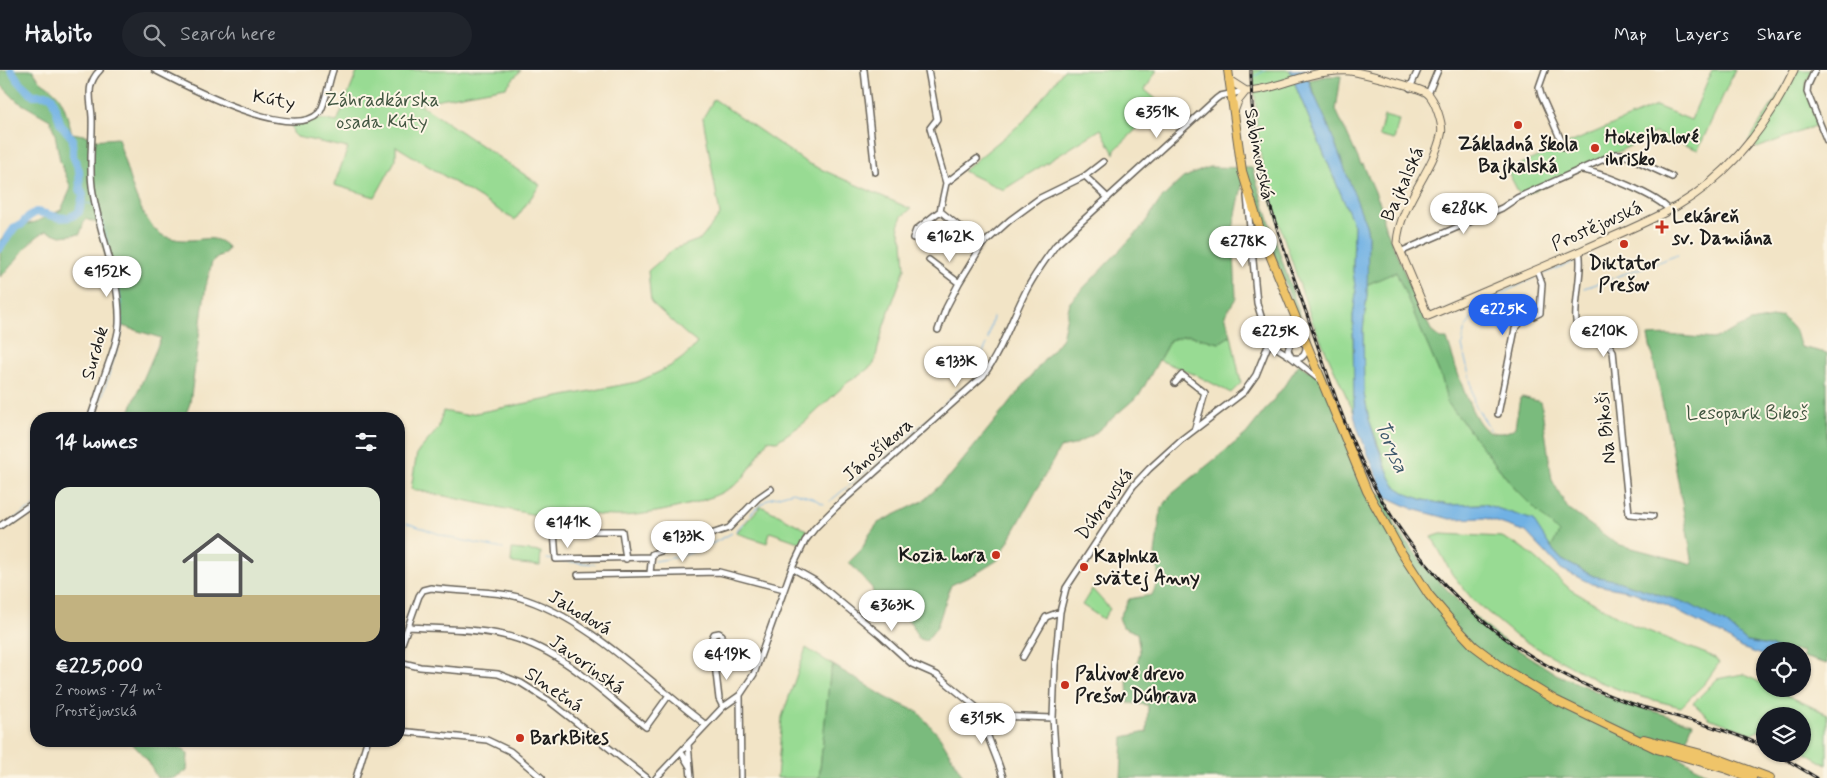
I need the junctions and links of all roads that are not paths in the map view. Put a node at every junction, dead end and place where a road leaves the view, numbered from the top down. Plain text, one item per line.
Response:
1 (100, 70) edge
2 (155, 70) edge
3 (333, 70) edge
4 (864, 70) edge
5 (928, 70) edge
6 (1228, 70) edge
7 (1418, 70) edge
8 (1438, 70) edge
9 (1545, 70) edge
10 (1794, 70) edge
11 (1815, 70) edge
12 (1229, 80) junction
13 (1410, 88) junction
14 (1246, 91) junction
15 (1232, 94) junction
16 (1428, 94) junction
17 (1220, 96) junction
18 (1234, 114) junction
19 (1827, 141) edge
20 (1564, 146) dead end
21 (977, 159) dead end
22 (1103, 162) dead end
23 (1595, 163) junction
24 (1580, 170) junction
25 (875, 172) dead end
26 (1594, 172) junction
27 (1085, 176) junction
28 (1672, 178) dead end
29 (946, 183) junction
30 (1246, 188) junction
31 (1108, 198) junction
32 (1669, 210) junction
33 (940, 211) junction
34 (913, 238) dead end
35 (982, 245) junction
36 (1579, 251) junction
37 (1400, 252) junction
38 (929, 260) dead end
39 (1537, 270) junction
40 (959, 282) junction
41 (1294, 315) junction
42 (1428, 316) joint
43 (938, 330) dead end
44 (1269, 343) junction
45 (1289, 345) junction
46 (1306, 345) junction
47 (1281, 350) junction
48 (1291, 357) junction
49 (1321, 381) junction
50 (1175, 383) dead end
51 (92, 412) edge
52 (1498, 414) dead end
53 (1195, 429) junction
54 (771, 489) dead end
55 (30, 506) edge
56 (1653, 516) dead end
57 (0, 526) edge
58 (549, 531) dead end
59 (568, 531) dead end
60 (651, 557) junction
61 (626, 558) junction
62 (792, 568) junction
63 (650, 574) junction
64 (578, 575) dead end
65 (784, 589) junction
66 (1060, 612) junction
67 (408, 627) junction
68 (405, 635) edge
69 (715, 658) dead end
70 (1023, 658) dead end
71 (405, 663) edge
72 (669, 695) junction
73 (740, 695) junction
74 (723, 707) junction
75 (982, 712) junction
76 (1053, 718) junction
77 (706, 725) junction
78 (405, 732) edge
79 (1625, 734) junction
80 (688, 744) junction
81 (365, 747) edge
82 (681, 752) junction
83 (691, 769) junction
84 (356, 778) edge
85 (542, 778) edge
86 (647, 778) edge
87 (656, 778) edge
88 (691, 778) edge
89 (741, 778) edge
90 (1003, 778) edge
91 (1057, 778) edge
92 (1752, 778) edge
93 (1770, 778) edge

1 - 51 street, Surdok
2 - 3 street, Kúty
4 - 25 street
5 - 29 street
6 - 12 main road, Sabinovská
7 - 13 street
8 - 16 street
9 - 20 street
10 - 32 street, Prostějovská
11 - 19 street
12 - 14 street
12 - 15 main road, Sabinovská
12 - 17 street
13 - 14 street
13 - 16 street
14 - 15 street
14 - 18 street
15 - 17 street
15 - 18 main road, Sabinovská
16 - 37 street, Bajkalská
17 - 31 street, Jánošíkova
18 - 30 main road, Sabinovská
21 - 29 street
22 - 27 street
23 - 24 street
23 - 26 street
23 - 28 street
24 - 26 street, Prostějovská
24 - 37 street
26 - 32 street, Prostějovská
27 - 31 street
27 - 35 street
29 - 33 street
30 - 41 main road, Sabinovská
30 - 44 street
31 - 62 street, Jánošíkova
32 - 36 street, Prostějovská
33 - 34 street
33 - 35 street
35 - 40 street
36 - 39 street, Prostějovská
36 - 56 street, Na Bikoši
37 - 42 street, Bajkalská
38 - 40 street
39 - 42 street, Prostějovská
39 - 52 street, Prostějovská
40 - 43 street
41 - 45 street
41 - 46 main road, Sabinovská
44 - 47 street
44 - 53 street, Dúbravská
45 - 46 street
45 - 47 street
45 - 48 street
46 - 48 street
46 - 49 main road, Sabinovská
47 - 48 street
48 - 49 street
49 - 79 main road, Sabinovská
50 - 53 street
53 - 66 street, Dúbravská
54 - 60 street
55 - 57 street
58 - 61 street
59 - 61 street
60 - 61 street
60 - 63 street
62 - 65 street, Jánošíkova
62 - 75 street
63 - 64 street
63 - 65 street
65 - 73 street, Jánošíkova
66 - 70 street
66 - 76 street, Dúbravská
67 - 68 street
67 - 72 street, Javorinská
67 - 72 street, Jahodová
69 - 74 street
71 - 86 street, Slnečná
72 - 77 street, Jahodová
73 - 74 street
73 - 89 street
74 - 77 street
75 - 76 street
75 - 90 street
76 - 91 street, Dúbravská
77 - 80 street
78 - 85 street
79 - 92 main road
79 - 93 main road
80 - 82 street
80 - 83 street
81 - 84 street
82 - 83 street
82 - 87 street
83 - 88 street

